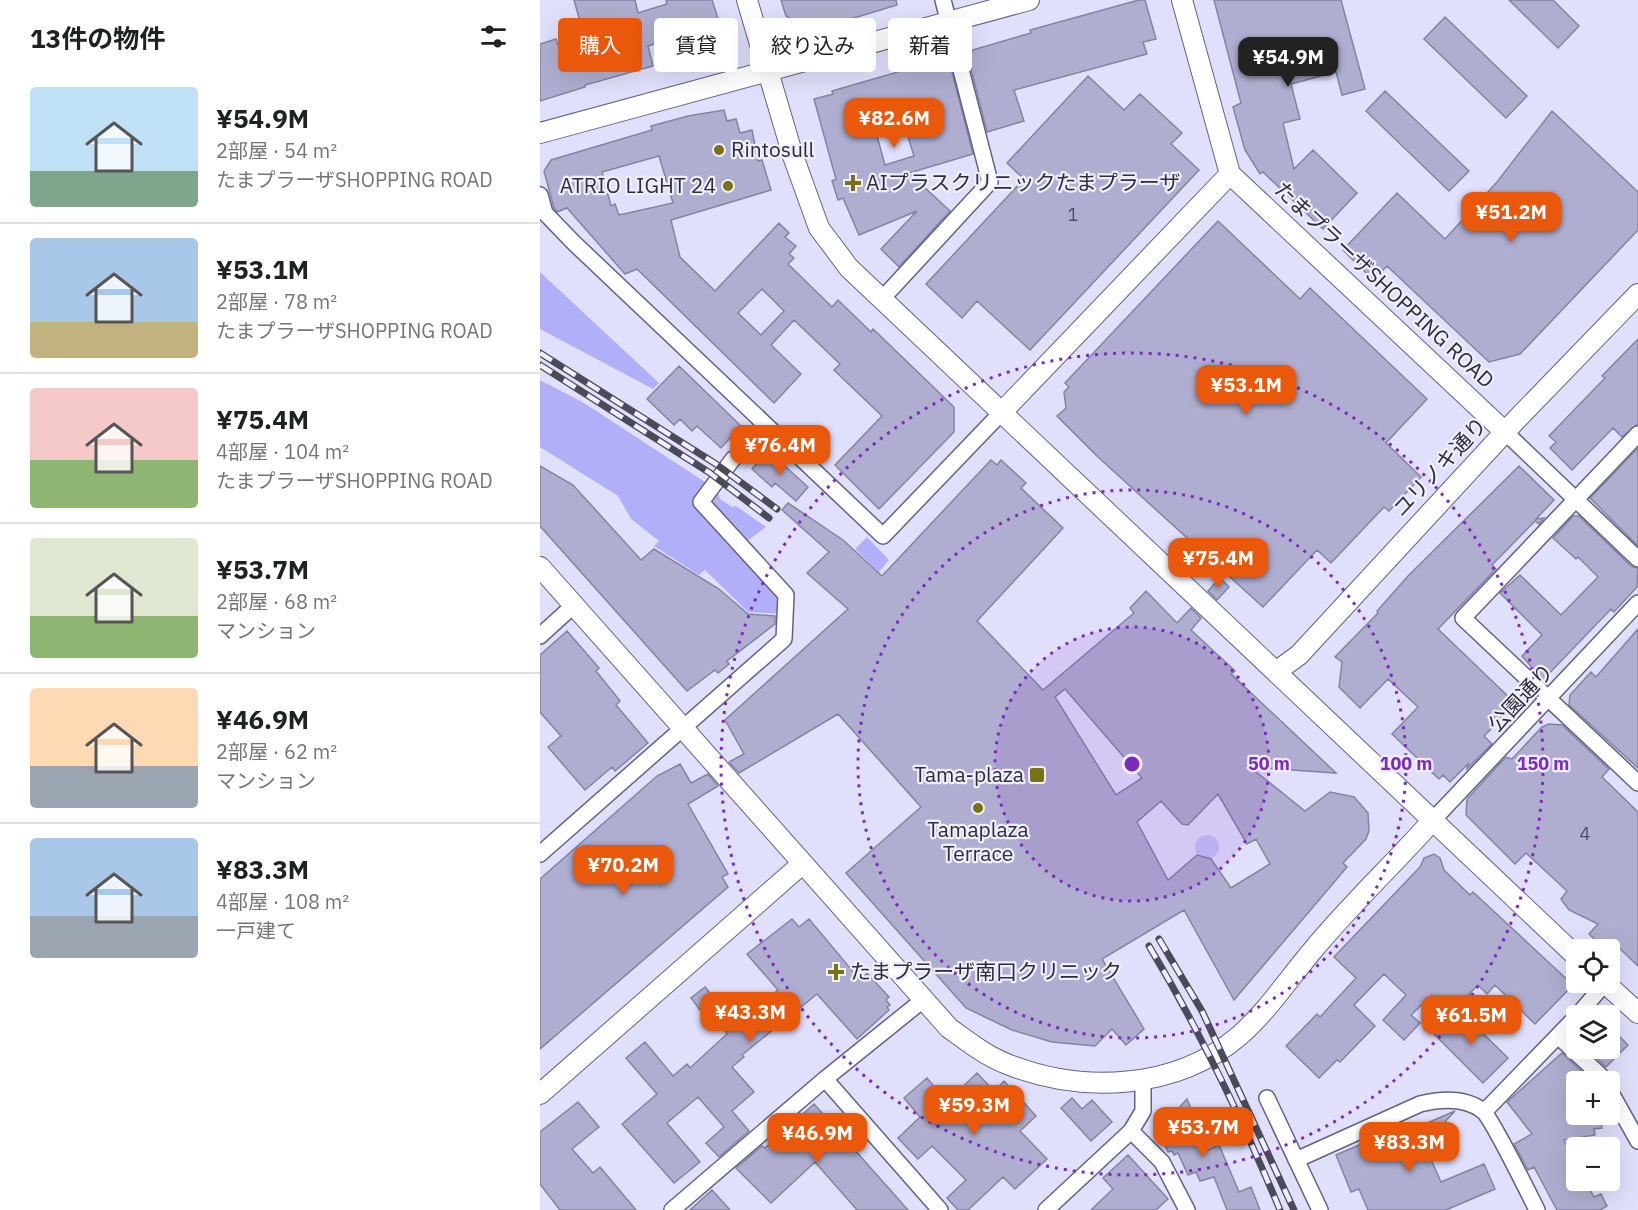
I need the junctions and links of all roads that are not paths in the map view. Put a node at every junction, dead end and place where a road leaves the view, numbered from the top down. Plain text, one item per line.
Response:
1 (747, 0) edge
2 (943, 0) edge
3 (1029, 0) edge
4 (1184, 7) edge
5 (752, 18) edge
6 (948, 18) edge
7 (964, 18) edge
8 (769, 72) joint
9 (962, 72) edge
10 (540, 133) edge
11 (1230, 174) junction
12 (540, 195) edge
13 (1638, 294) edge
14 (881, 300) junction
15 (1002, 412) junction
16 (1505, 432) junction
17 (1638, 434) edge
18 (733, 459) dead end
19 (1575, 500) junction
20 (1638, 559) edge
21 (540, 567) edge
22 (1638, 603) edge
23 (574, 606) junction
24 (540, 636) edge
25 (1277, 671) junction
26 (1549, 700) junction
27 (681, 728) junction
28 (1638, 782) edge
29 (1433, 820) junction
30 (540, 854) edge
31 (802, 864) junction
32 (1566, 946) edge
33 (1596, 993) edge
34 (1615, 993) edge
35 (923, 1000) junction
36 (1586, 1005) edge
37 (1638, 1013) edge
38 (1566, 1029) edge
39 (1559, 1037) junction
40 (1596, 1071) edge
41 (825, 1079) junction
42 (1143, 1080) junction
43 (540, 1094) edge
44 (1267, 1098) dead end
45 (1620, 1109) edge
46 (1484, 1112) junction
47 (1131, 1131) junction
48 (1638, 1141) edge
49 (1296, 1161) junction
50 (672, 1210) edge
51 (940, 1210) edge
52 (1046, 1210) edge
53 (1187, 1210) edge
54 (1320, 1210) edge
55 (1537, 1210) edge

1 - 5 street
2 - 6 street
3 - 7 street
4 - 11 street
8 - 10 street
8 - 14 street
9 - 14 street
11 - 15 street
11 - 16 street, たまプラーザSHOPPING ROAD
12 - 15 street
13 - 16 street, ユリノキ通り
14 - 15 street
15 - 25 street
16 - 19 street
16 - 25 street, ユリノキ通り
17 - 19 street
18 - 27 street
19 - 20 street
19 - 26 street
21 - 23 street
22 - 26 street, 公園通り
23 - 24 street
23 - 27 street
25 - 29 street
26 - 28 street
26 - 29 street, 公園通り
27 - 30 street
27 - 31 street
29 - 32 street
29 - 42 street
31 - 35 street
31 - 43 street
33 - 36 street
34 - 37 street
35 - 41 street
35 - 42 street
38 - 39 street
39 - 40 street
39 - 46 street
41 - 50 street
41 - 51 street
42 - 47 street
44 - 49 street
45 - 48 street
46 - 49 street
46 - 55 street
47 - 52 street
47 - 53 street
49 - 54 street

